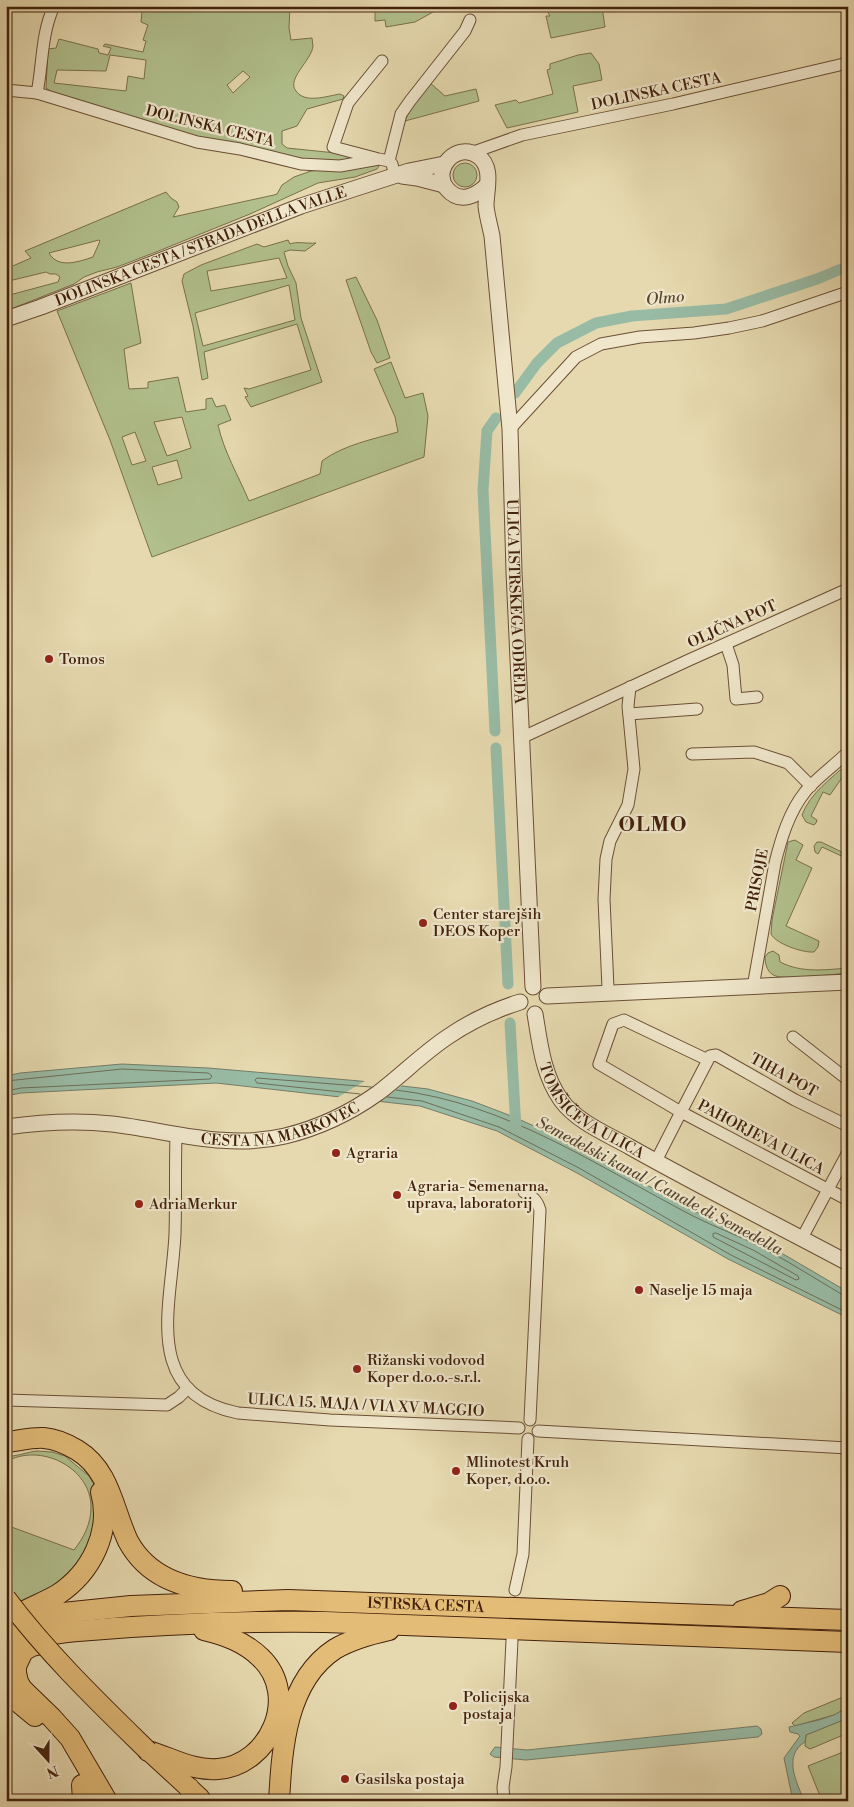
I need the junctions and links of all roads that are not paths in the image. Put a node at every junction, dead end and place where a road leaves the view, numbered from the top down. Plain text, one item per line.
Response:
1 (54, 6) edge
2 (470, 20) dead end
3 (382, 61) dead end
4 (848, 63) edge
5 (6, 90) edge
6 (37, 92) junction
7 (496, 145) junction
8 (471, 153) junction
9 (384, 160) junction
10 (444, 164) junction
11 (487, 168) junction
12 (395, 176) junction
13 (444, 185) junction
14 (487, 185) junction
15 (469, 198) junction
16 (488, 217) junction
17 (848, 292) edge
18 (6, 319) edge
19 (510, 429) junction
20 (848, 589) edge
21 (726, 644) junction
22 (630, 687) junction
23 (757, 696) dead end
24 (697, 709) dead end
25 (629, 714) junction
26 (521, 738) junction
27 (848, 752) edge
28 (692, 754) dead end
29 (811, 786) junction
30 (848, 982) edge
31 (532, 987) junction
32 (753, 987) junction
33 (608, 988) dead end
34 (547, 996) junction
35 (520, 1002) junction
36 (535, 1014) junction
37 (793, 1037) dead end
38 (708, 1060) junction
39 (848, 1080) edge
40 (681, 1112) junction
41 (848, 1126) edge
42 (6, 1127) edge
43 (176, 1136) junction
44 (848, 1152) edge
45 (656, 1161) junction
46 (827, 1189) junction
47 (524, 1192) dead end
48 (848, 1200) edge
49 (802, 1238) junction
50 (848, 1263) edge
51 (188, 1388) junction
52 (6, 1400) edge
53 (530, 1420) junction
54 (519, 1428) junction
55 (538, 1431) junction
56 (528, 1439) junction
57 (6, 1442) edge
58 (848, 1448) edge
59 (6, 1454) edge
60 (515, 1590) dead end
61 (780, 1596) dead end
62 (6, 1598) edge
63 (288, 1600) junction
64 (720, 1615) junction
65 (848, 1620) edge
66 (8, 1622) edge
67 (182, 1624) junction
68 (413, 1625) junction
69 (76, 1631) junction
70 (512, 1640) dead end
71 (6, 1641) edge
72 (848, 1642) edge
73 (6, 1696) edge
74 (148, 1751) junction
75 (85, 1795) edge
76 (196, 1796) edge
77 (107, 1801) edge
78 (279, 1801) edge
79 (504, 1801) edge

1 - 6 street
2 - 9 street
3 - 9 street
4 - 7 street, DOLINSKA CESTA
5 - 6 street, DOLINSKA CESTA
6 - 9 street, DOLINSKA CESTA
7 - 8 street
7 - 11 street
8 - 10 street
8 - 11 street
9 - 12 street
10 - 12 street, DOLINSKA CESTA / STRADA DELLA VALLE
10 - 13 street
11 - 14 street
12 - 13 street, DOLINSKA CESTA / STRADA DELLA VALLE
12 - 18 street, DOLINSKA CESTA / STRADA DELLA VALLE
13 - 15 street
14 - 15 street
14 - 16 street
15 - 16 street
16 - 19 street, ULICA ISTRSKEGA ODREDA
17 - 19 street
19 - 26 street, ULICA ISTRSKEGA ODREDA
20 - 21 street, OLJČNA POT
21 - 22 street, OLJČNA POT
21 - 23 street
22 - 25 street
22 - 26 street, OLJČNA POT
24 - 25 street
25 - 33 street
26 - 31 street, ULICA ISTRSKEGA ODREDA
27 - 29 street, PRISOJE
28 - 29 street
29 - 32 street, PRISOJE
30 - 32 street
31 - 34 street
31 - 35 street
32 - 34 street
34 - 36 street
35 - 36 street
35 - 43 street, CESTA NA MARKOVEC
36 - 45 street, TOMŠIČEVA ULICA
37 - 39 street
38 - 40 street, PAHORJEVA ULICA
38 - 40 street, PAHORJEVA ULICA
38 - 41 street, TIHA POT
40 - 45 street, PAHORJEVA ULICA
40 - 46 street, PAHORJEVA ULICA
42 - 43 street, CESTA NA MARKOVEC
43 - 51 street, ULICA 15. MAJA / VIA XV MAGGIO
44 - 46 street, PAHORJEVA ULICA
45 - 49 street, TOMŠIČEVA ULICA
46 - 48 street, PAHORJEVA ULICA
46 - 49 street, PAHORJEVA ULICA
47 - 53 street
49 - 50 street, TOMŠIČEVA ULICA
51 - 52 street
51 - 54 street, ULICA 15. MAJA / VIA XV MAGGIO
53 - 54 street
53 - 55 street
54 - 56 street
55 - 56 street
55 - 58 street
56 - 60 street
57 - 63 highway
59 - 66 highway
61 - 64 highway
62 - 74 main road, bridge
63 - 64 highway, ISTRSKA CESTA
63 - 66 highway, ISTRSKA CESTA
64 - 65 highway, ISTRSKA CESTA
67 - 68 highway, ISTRSKA CESTA
67 - 69 highway, ISTRSKA CESTA
67 - 74 highway
68 - 72 highway, ISTRSKA CESTA
68 - 78 highway
69 - 71 highway, ISTRSKA CESTA
69 - 77 highway
70 - 79 street
73 - 75 highway
74 - 76 main road

